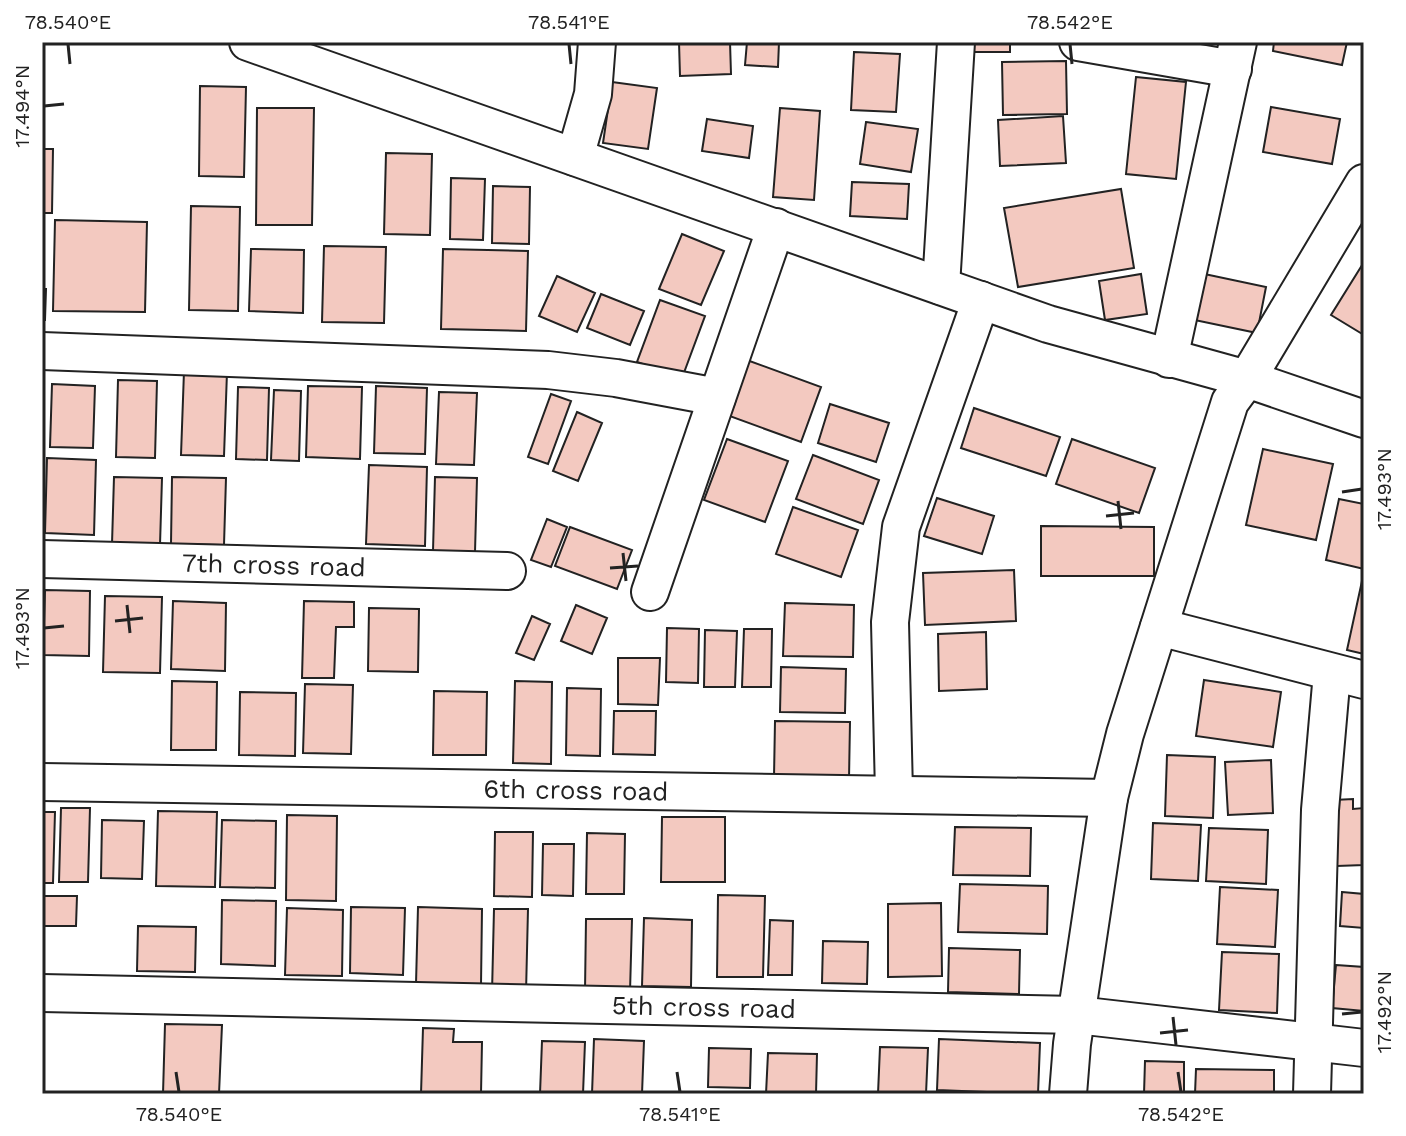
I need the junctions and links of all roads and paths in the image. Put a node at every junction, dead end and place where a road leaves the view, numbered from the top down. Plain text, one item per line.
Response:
1 (248, 42) edge
2 (597, 42) edge
3 (956, 42) edge
4 (1078, 42) edge
5 (1236, 55) edge
6 (575, 157) junction
7 (1364, 183) edge
8 (776, 227) junction
9 (941, 286) junction
10 (981, 300) junction
11 (42, 351) edge
12 (1169, 359) junction
13 (1247, 379) junction
14 (717, 397) junction
15 (1364, 419) edge
16 (42, 559) edge
17 (507, 571) dead end
18 (650, 592) dead end
19 (1159, 627) junction
20 (1348, 676) edge
21 (42, 782) edge
22 (894, 793) junction
23 (1109, 798) junction
24 (42, 993) edge
25 (1077, 1015) junction
26 (1315, 1044) junction
27 (1364, 1048) edge
28 (1068, 1094) edge
29 (1312, 1094) edge

1 - 6 street
2 - 6 street
3 - 9 street
4 - 5 street
5 - 12 street
6 - 8 street
7 - 13 street
8 - 9 street
8 - 14 street
9 - 10 street
10 - 12 street
10 - 22 street
11 - 14 street
12 - 13 street
13 - 15 street
13 - 19 street
14 - 18 street
16 - 17 street, 7th cross road
19 - 20 street
19 - 23 street
20 - 26 street
21 - 22 street, 6th cross road
22 - 23 street, 6th cross road
23 - 25 street
24 - 25 street, 5th cross road
25 - 26 street, 5th cross road
25 - 28 street
26 - 27 street, 5th cross road
26 - 29 street

